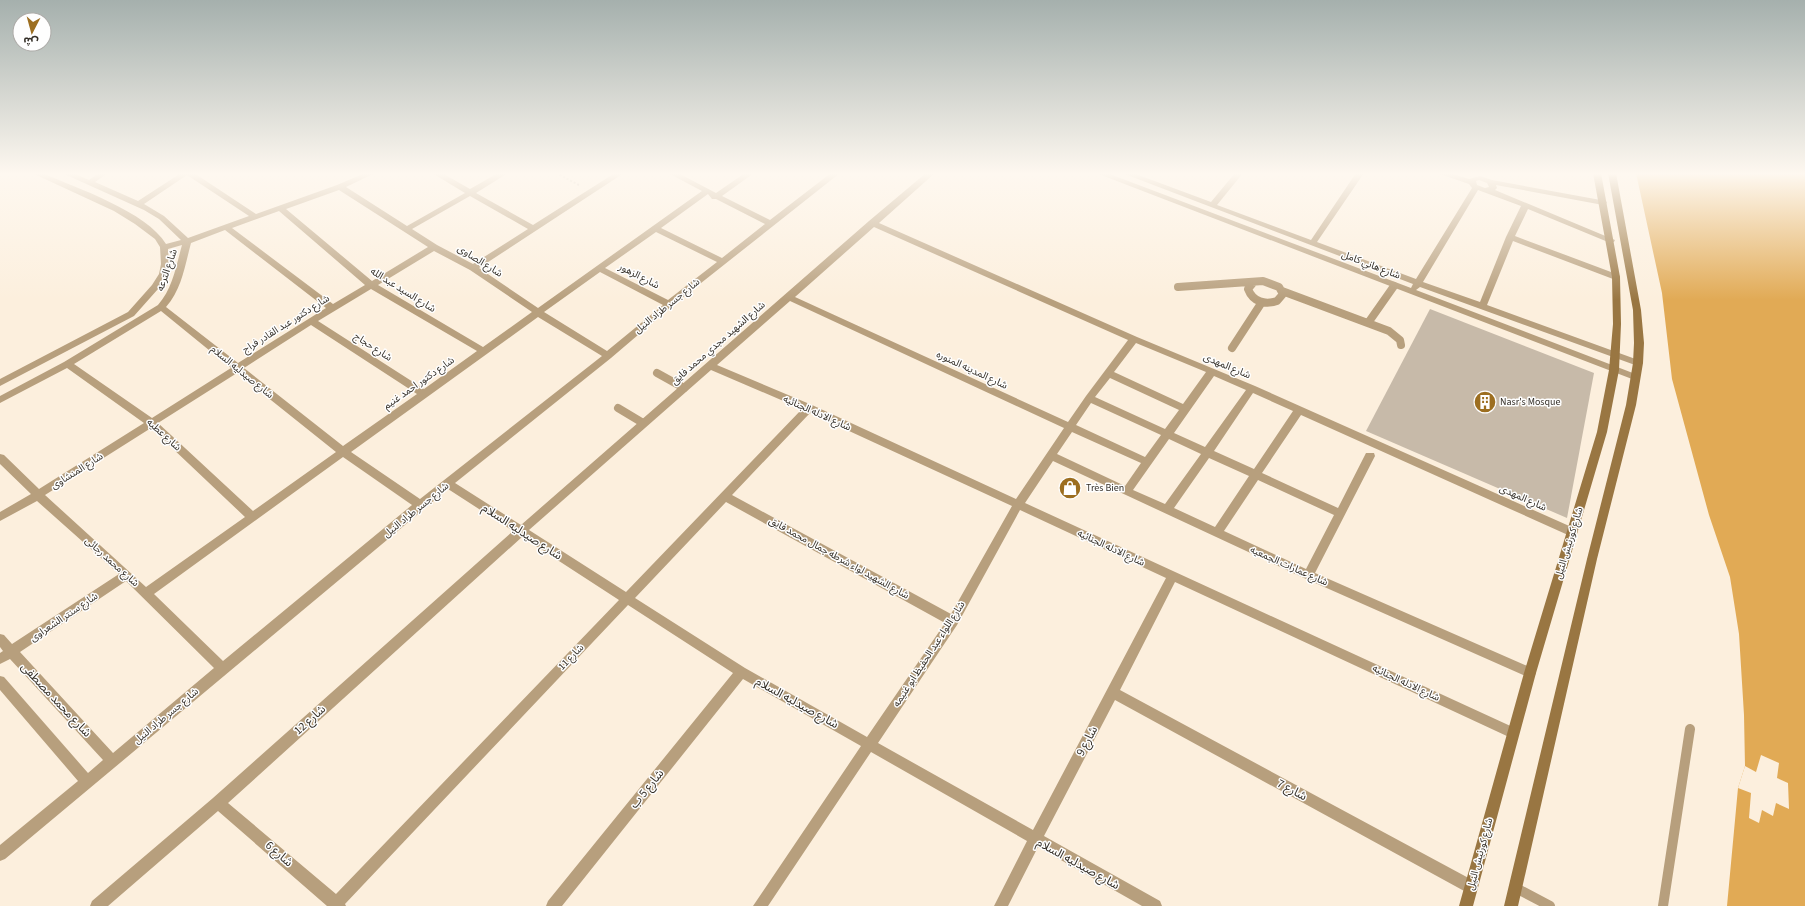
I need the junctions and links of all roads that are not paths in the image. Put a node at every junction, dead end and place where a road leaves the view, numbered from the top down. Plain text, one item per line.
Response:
1 (126, 215) edge
2 (160, 215) edge
3 (252, 215) edge
4 (260, 215) edge
5 (289, 215) edge
6 (385, 215) edge
7 (431, 215) edge
8 (511, 215) edge
9 (556, 215) edge
10 (672, 215) edge
11 (753, 215) edge
12 (782, 215) edge
13 (881, 215) edge
14 (1210, 215) edge
15 (1239, 215) edge
16 (1331, 215) edge
17 (1455, 215) edge
18 (1521, 215) edge
19 (1551, 215) edge
20 (1605, 215) edge
21 (1620, 215) edge
22 (255, 217) junction
23 (872, 223) junction
24 (771, 224) junction
25 (226, 227) junction
26 (654, 228) junction
27 (407, 229) junction
28 (534, 229) junction
29 (1510, 237) junction
30 (1610, 240) junction
31 (187, 241) junction
32 (1312, 244) junction
33 (164, 247) junction
34 (434, 247) junction
35 (723, 262) junction
36 (473, 268) junction
37 (598, 268) junction
38 (1616, 276) junction
39 (1253, 283) junction
40 (1418, 283) junction
41 (370, 284) junction
42 (1394, 286) junction
43 (1178, 287) dead end
44 (1282, 290) junction
45 (1412, 292) junction
46 (788, 297) junction
47 (1262, 302) junction
48 (669, 304) junction
49 (161, 307) junction
50 (1482, 307) junction
51 (332, 308) junction
52 (538, 313) junction
53 (311, 321) junction
54 (1368, 323) junction
55 (1134, 339) junction
56 (1401, 345) dead end
57 (1232, 348) dead end
58 (483, 351) junction
59 (608, 356) junction
60 (1615, 356) junction
61 (1638, 363) junction
62 (67, 364) junction
63 (709, 366) junction
64 (237, 368) junction
65 (1614, 370) junction
66 (1212, 371) junction
67 (657, 373) dead end
68 (1108, 373) junction
69 (1635, 377) junction
70 (0, 383) edge
71 (684, 388) junction
72 (1252, 388) junction
73 (424, 393) junction
74 (1089, 398) junction
75 (0, 400) edge
76 (618, 408) dead end
77 (809, 408) junction
78 (1185, 409) junction
79 (1299, 410) junction
80 (152, 423) junction
81 (643, 423) junction
82 (1070, 427) junction
83 (1167, 434) junction
84 (342, 451) junction
85 (1207, 453) junction
86 (1051, 456) junction
87 (1370, 456) dead end
88 (0, 458) edge
89 (1147, 462) junction
90 (1256, 475) junction
91 (448, 484) junction
92 (1126, 492) junction
93 (38, 495) junction
94 (725, 496) junction
95 (420, 505) junction
96 (1018, 505) junction
97 (1167, 510) junction
98 (1339, 514) junction
99 (0, 517) edge
100 (252, 517) junction
101 (521, 531) junction
102 (1572, 532) junction
103 (1217, 533) junction
104 (127, 575) junction
105 (1308, 575) junction
106 (1172, 576) junction
107 (146, 593) junction
108 (626, 600) junction
109 (953, 620) junction
110 (0, 639) edge
111 (12, 652) junction
112 (0, 659) edge
113 (223, 669) junction
114 (741, 672) junction
115 (1530, 673) junction
116 (0, 681) edge
117 (1113, 693) junction
118 (1690, 729) dead end
119 (1513, 733) junction
120 (870, 744) junction
121 (112, 761) junction
122 (87, 781) junction
123 (218, 803) junction
124 (1034, 840) junction
125 (0, 854) edge
126 (1471, 887) junction
127 (1516, 888) junction
128 (336, 905) edge
129 (97, 906) edge
130 (553, 906) edge
131 (760, 906) edge
132 (1001, 906) edge
133 (1155, 906) edge
134 (1466, 906) edge
135 (1512, 906) edge
136 (1550, 906) edge
137 (1663, 906) edge

1 - 33 street, شارع الترعه
2 - 31 street, شارع الترعه
3 - 22 street
4 - 22 street
5 - 41 street, شارع السيد عبد الله
6 - 27 street, شارع الصاوى
7 - 27 street
8 - 28 street
9 - 28 street
10 - 26 street, شارع دكتور احمد غنيم
11 - 24 street
12 - 24 street, شارع جسر طراد النيل
13 - 23 street, شارع الشهيد مجدي محمد فايق
14 - 42 street, شارع هاني كامل
15 - 32 street, شارع هاني كامل
16 - 32 street
17 - 40 street
18 - 29 street
19 - 30 street
20 - 30 main road, شارع كورنيش النيل
21 - 61 main road
22 - 25 street
23 - 46 street, شارع الشهيد مجدي محمد فايق
23 - 55 street, شارع المهدى
24 - 35 street, شارع جسر طراد النيل
25 - 31 street
25 - 51 street
26 - 35 street
26 - 37 street, شارع دكتور احمد غنيم
27 - 34 street, شارع الصاوى
28 - 36 street
29 - 38 street
29 - 50 street
30 - 38 main road, شارع كورنيش النيل
31 - 33 street
31 - 49 street, شارع الترعه
32 - 40 street, شارع هاني كامل
33 - 70 street, شارع الترعه
34 - 36 street, شارع الصاوى
34 - 41 street, شارع دكتور عبد القادر فراج
35 - 48 street, شارع جسر طراد النيل
36 - 52 street, شارع الصاوى
37 - 48 street, شارع الزهور
37 - 52 street, شارع دكتور احمد غنيم
38 - 60 main road, شارع كورنيش النيل
39 - 43 lane
39 - 44 lane
39 - 47 lane
40 - 45 street
40 - 50 street, شارع هاني كامل
41 - 51 street, شارع دكتور عبد القادر فراج
41 - 58 street, شارع السيد عبد الله
42 - 45 street, شارع هاني كامل
42 - 54 lane
44 - 47 lane
44 - 54 lane
45 - 65 street, شارع هاني كامل
46 - 63 street, شارع الشهيد مجدي محمد فايق
46 - 82 street, شارع المدينه المنوره
47 - 57 lane
48 - 59 street, شارع جسر طراد النيل
49 - 62 street, شارع الترعه
49 - 64 street, شارع صيدليه السلام
50 - 60 street, شارع هاني كامل
51 - 53 street, شارع دكتور عبد القادر فراج
52 - 58 street, شارع دكتور احمد غنيم
52 - 59 street, شارع الصاوى
53 - 64 street, شارع دكتور عبد القادر فراج
53 - 73 street, شارع حجاج
54 - 56 lane
55 - 66 street, شارع المهدى
55 - 68 street, شارع اللواء عبد الحفيظ ابو غنيمه
58 - 73 street, شارع دكتور احمد غنيم
59 - 91 street, شارع جسر طراد النيل
60 - 61 street, شارع هاني كامل
60 - 65 main road, شارع كورنيش النيل
61 - 69 main road
62 - 75 street, شارع الترعه
62 - 80 street, شارع عطيه
63 - 71 street, شارع الشهيد مجدي محمد فايق
63 - 77 street, شارع الادله الجنائيه
64 - 80 street, شارع دكتور عبد القادر فراج
64 - 84 street, شارع صيدليه السلام
65 - 69 street, شارع هاني كامل
65 - 102 main road, شارع كورنيش النيل
66 - 72 street, شارع المهدى
66 - 78 street
67 - 71 lane
68 - 74 street, شارع اللواء عبد الحفيظ ابو غنيمه
68 - 78 street
69 - 127 main road
71 - 81 street, شارع الشهيد مجدي محمد فايق
72 - 79 street, شارع المهدى
72 - 85 street
73 - 84 street, شارع دكتور احمد غنيم
74 - 82 street, شارع اللواء عبد الحفيظ ابو غنيمه
74 - 83 street
76 - 81 lane
77 - 94 street, شارع 11
77 - 96 street, شارع الادله الجنائيه
78 - 83 street
79 - 90 street
79 - 102 street, شارع المهدى
80 - 93 street, شارع المنشاوى
80 - 100 street, شارع عطيه
81 - 101 street, شارع الشهيد مجدي محمد فايق
82 - 86 street, شارع اللواء عبد الحفيظ ابو غنيمه
82 - 89 street, شارع المدينه المنوره
83 - 85 street
83 - 89 street
84 - 95 street, شارع صيدليه السلام
84 - 100 street, شارع دكتور احمد غنيم
85 - 90 street
85 - 97 street
86 - 92 street, شارع عمارات الجمعيه
86 - 96 street, شارع اللواء عبد الحفيظ ابو غنيمه
87 - 98 street
88 - 93 street, شارع محمد رجائى
89 - 92 street
90 - 98 street
90 - 103 street
91 - 95 street, شارع جسر طراد النيل
91 - 101 street, شارع صيدليه السلام
92 - 97 street, شارع عمارات الجمعيه
93 - 99 street, شارع المنشاوى
93 - 104 street, شارع محمد رجائى
94 - 108 street, شارع 11
94 - 109 street, شارع الشهيد لواء شرطه جمال محمد فايق
95 - 113 street, شارع جسر طراد النيل
96 - 106 street, شارع الادله الجنائيه
96 - 109 street, شارع اللواء عبد الحفيظ ابو غنيمه
97 - 103 street, شارع عمارات الجمعيه
98 - 105 street
100 - 107 street, شارع دكتور احمد غنيم
101 - 108 street, شارع صيدليه السلام
101 - 123 street, شارع 12
102 - 115 main road, شارع كورنيش النيل
103 - 105 street, شارع عمارات الجمعيه
104 - 107 street, شارع محمد رجائى
104 - 111 street, شارع سنتر الشعراوى
105 - 115 street, شارع عمارات الجمعيه
106 - 117 street, شارع 9
106 - 119 street, شارع الادله الجنائيه
107 - 113 street, شارع محمد رجائى
108 - 114 street, شارع صيدليه السلام
108 - 128 street, شارع 11
109 - 120 street, شارع اللواء عبد الحفيظ ابو غنيمه
110 - 111 street, شارع محمد مصطفى
111 - 112 street, شارع سنتر الشعراوى
111 - 121 street, شارع محمد مصطفى
113 - 121 street, شارع جسر طراد النيل
114 - 120 street, شارع صيدليه السلام
114 - 130 street, شارع 5 ب
115 - 119 main road, شارع كورنيش النيل
116 - 122 street
117 - 124 street, شارع 9
117 - 126 street, شارع 7
118 - 137 lane
119 - 126 main road, شارع كورنيش النيل
120 - 124 street, شارع صيدليه السلام
120 - 131 street, شارع اللواء عبد الحفيظ ابو غنيمه
121 - 122 street, شارع جسر طراد النيل
122 - 125 street, شارع جسر طراد النيل
123 - 128 street, شارع 6
123 - 129 street, شارع 12
124 - 132 street, شارع 9
124 - 133 street, شارع صيدليه السلام
126 - 134 main road, شارع كورنيش النيل
127 - 135 main road
127 - 136 lane

